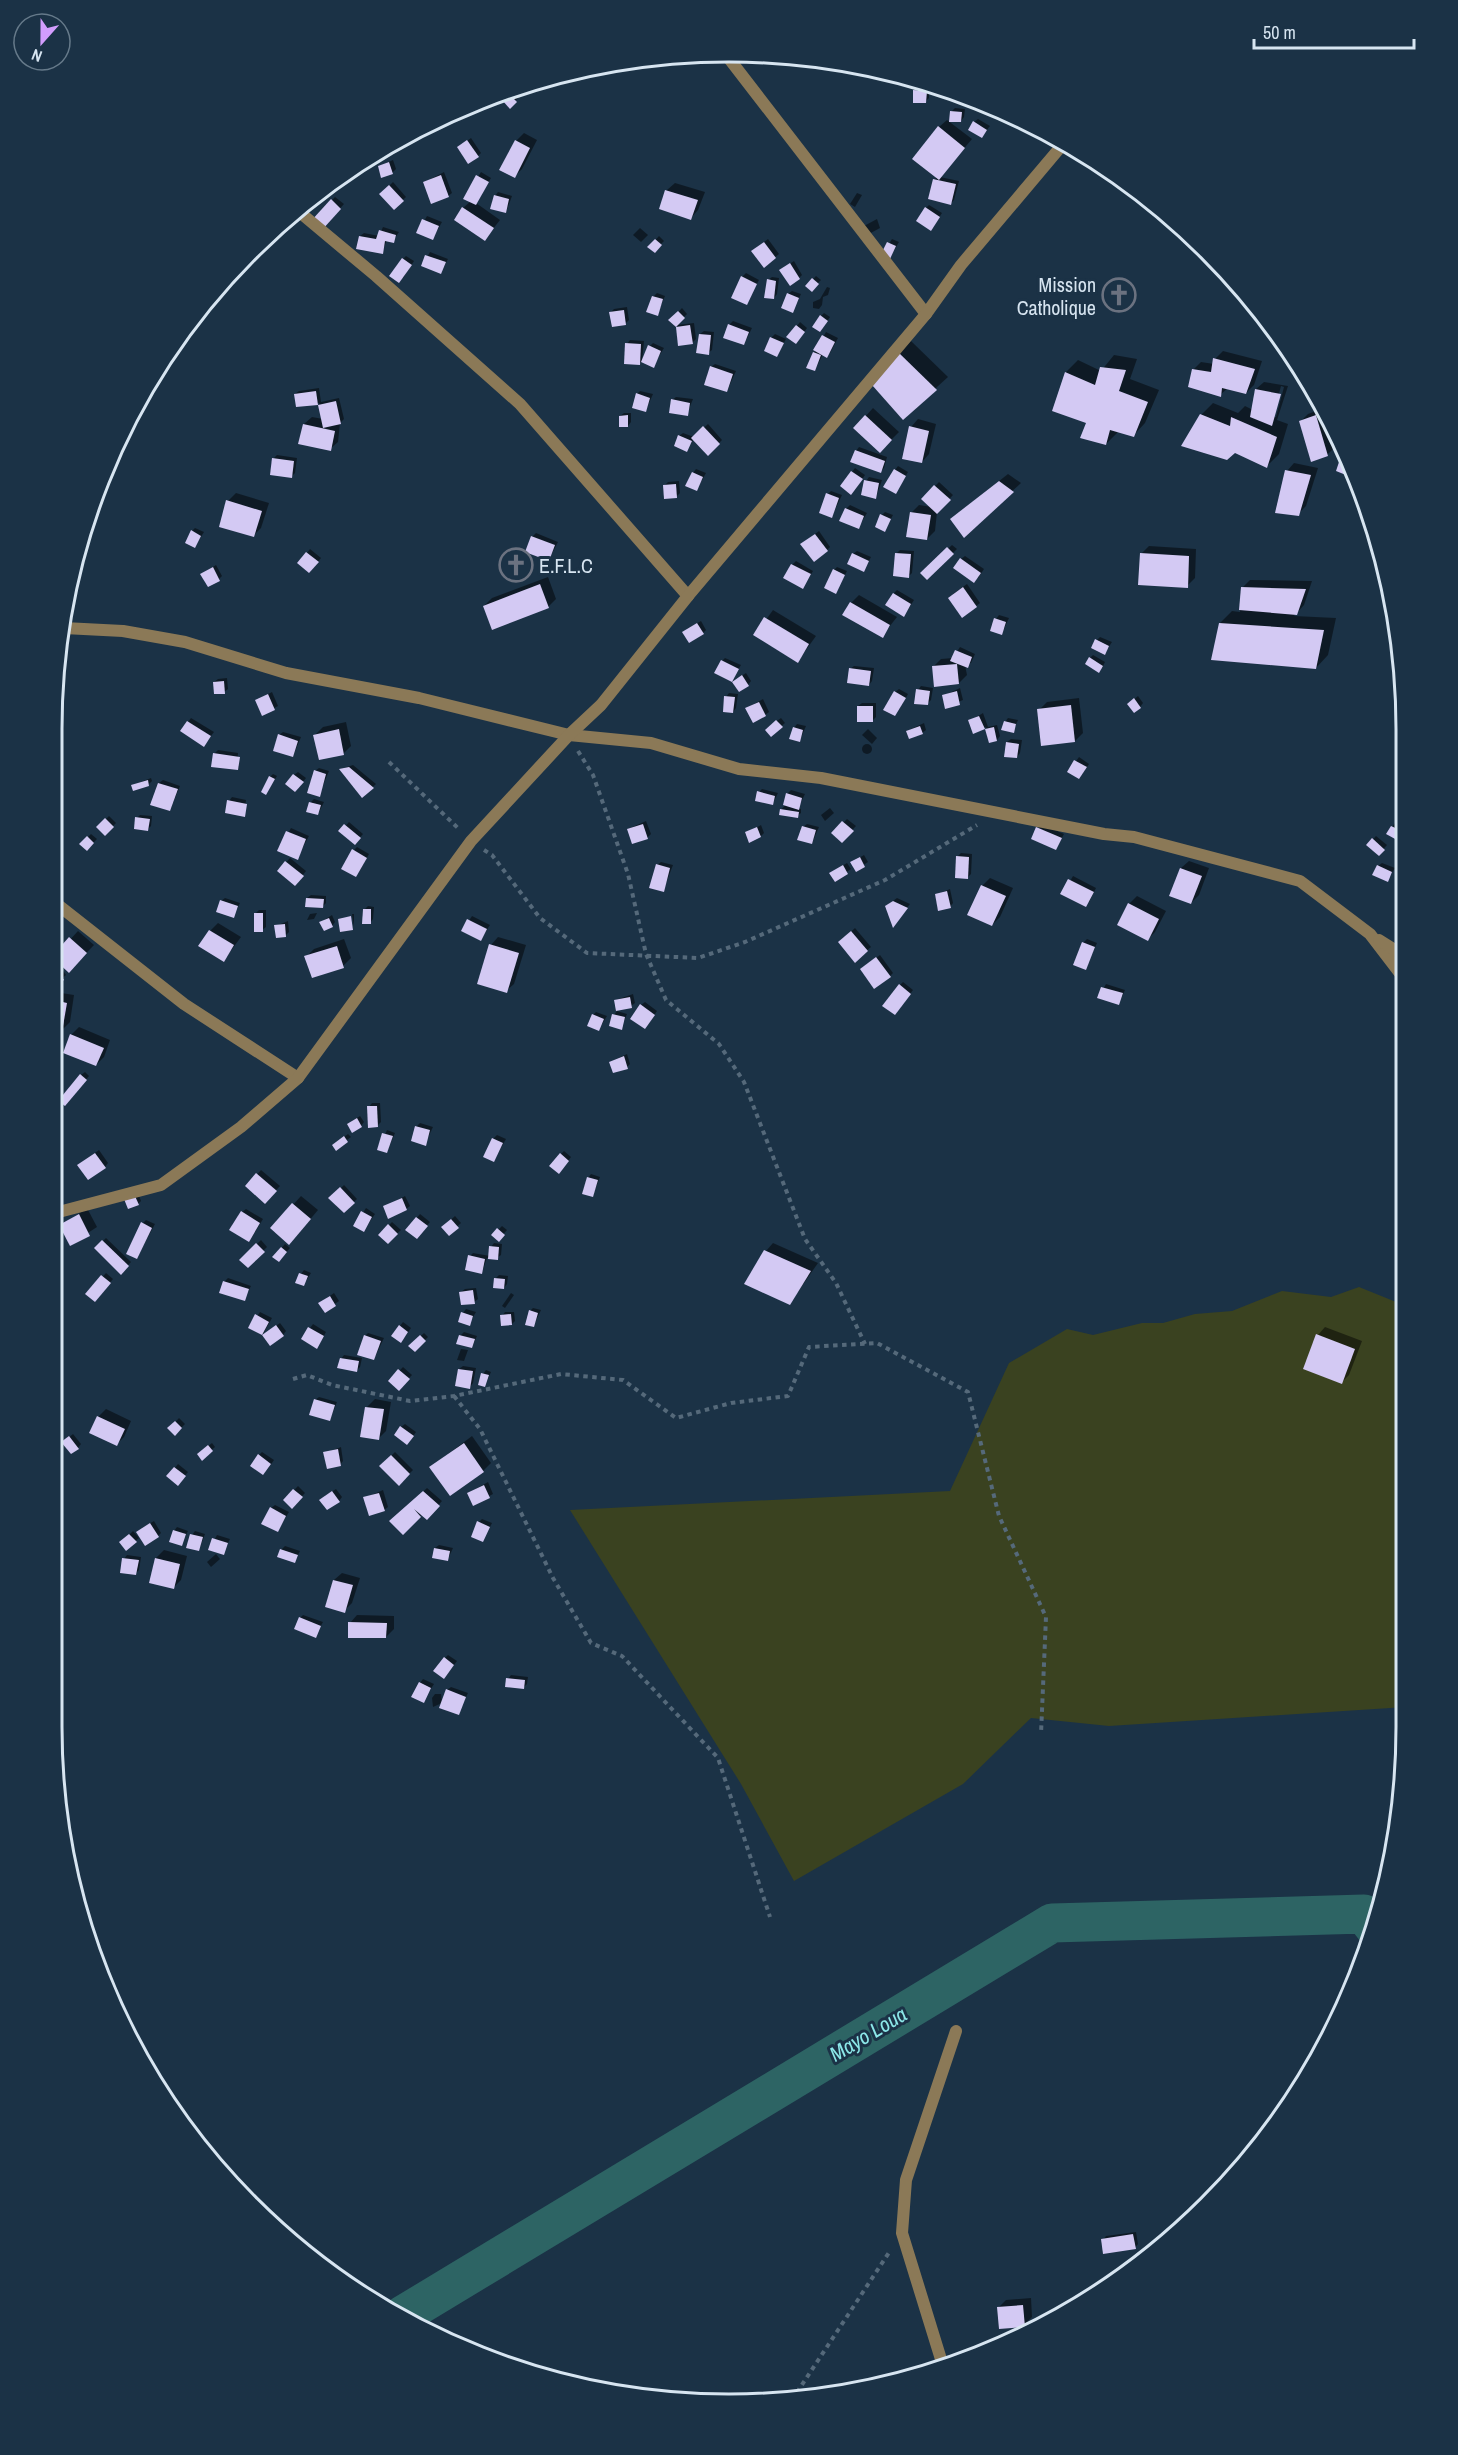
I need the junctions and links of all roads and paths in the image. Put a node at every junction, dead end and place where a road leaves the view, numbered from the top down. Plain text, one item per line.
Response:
1 (732, 62) edge
2 (1059, 149) edge
3 (303, 215) edge
4 (926, 314) junction
5 (688, 596) junction
6 (69, 628) edge
7 (569, 735) junction
8 (389, 762) dead end
9 (1000, 813) junction
10 (471, 841) junction
11 (62, 908) edge
12 (1370, 934) junction
13 (1396, 951) edge
14 (646, 954) junction
15 (1396, 968) edge
16 (298, 1078) junction
17 (62, 1212) edge
18 (865, 1344) junction
19 (293, 1379) dead end
20 (454, 1396) junction
21 (1041, 1734) dead end
22 (770, 1917) dead end
23 (956, 2031) dead end
24 (902, 2233) junction
25 (941, 2359) edge
26 (799, 2390) edge

1 - 4 street
2 - 4 street
3 - 5 street
4 - 5 street
5 - 7 street
6 - 7 street
7 - 9 street
7 - 10 street
7 - 14 path
8 - 10 path
9 - 12 street
9 - 14 path
10 - 14 path
10 - 16 street
11 - 16 street
12 - 13 street
12 - 15 street
14 - 18 path
16 - 17 street
18 - 20 path
18 - 21 path
19 - 20 path
20 - 22 path
23 - 24 street
24 - 25 street
24 - 26 path

